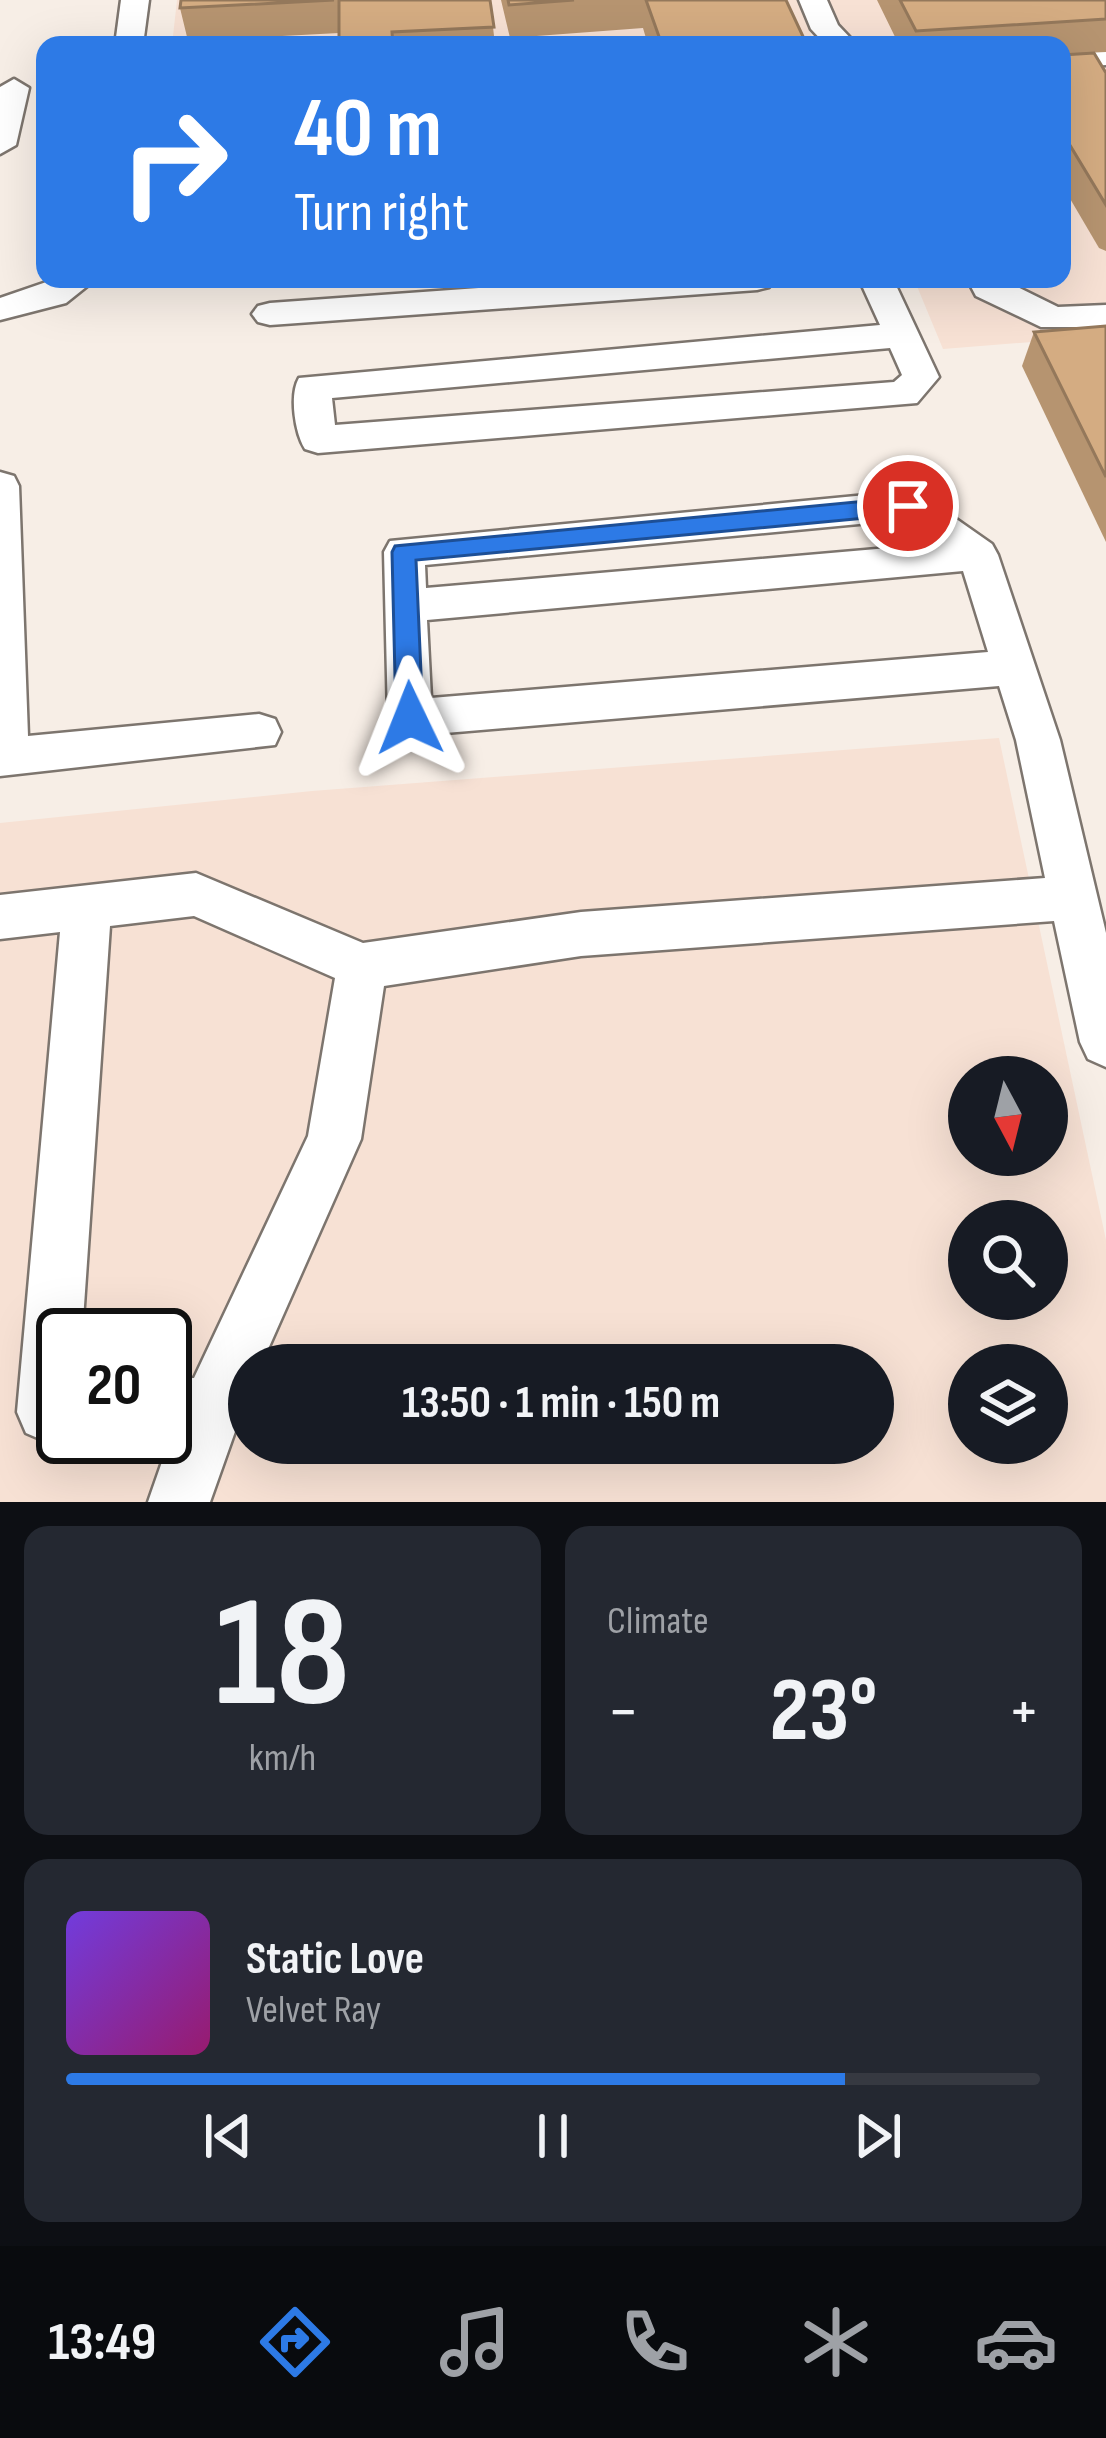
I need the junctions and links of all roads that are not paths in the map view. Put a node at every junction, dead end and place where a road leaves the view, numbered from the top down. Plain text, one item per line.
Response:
1 (135, 0) edge
2 (813, 0) edge
3 (130, 36) edge
4 (833, 36) edge
5 (1106, 56) edge
6 (1071, 58) edge
7 (1106, 74) edge
8 (1071, 79) edge
9 (20, 88) edge
10 (0, 145) edge
11 (65, 288) edge
12 (512, 288) edge
13 (521, 288) edge
14 (881, 288) edge
15 (988, 288) edge
16 (0, 310) edge
17 (270, 314) dead end
18 (1106, 316) edge
19 (902, 335) junction
20 (536, 366) junction
21 (546, 425) junction
22 (0, 486) edge
23 (978, 555) junction
24 (406, 606) junction
25 (1015, 667) junction
26 (259, 732) dead end
27 (3, 756) edge
28 (87, 907) junction
29 (0, 916) edge
30 (1086, 921) edge
31 (362, 966) junction
32 (1106, 1042) edge
33 (55, 1308) edge
34 (192, 1402) edge
35 (183, 1464) edge
36 (179, 1502) edge

1 - 3 street
2 - 4 street
5 - 6 street
7 - 8 street
9 - 10 street
11 - 16 street
12 - 17 street
13 - 20 street
14 - 19 street
15 - 18 street
19 - 20 street
19 - 21 street
20 - 21 street
20 - 21 street
22 - 27 street
23 - 24 street
23 - 24 street
23 - 25 street
24 - 25 street
25 - 30 street
26 - 27 street
28 - 29 street
28 - 31 street
28 - 33 street
30 - 31 street
30 - 32 street
31 - 34 street
35 - 36 street

